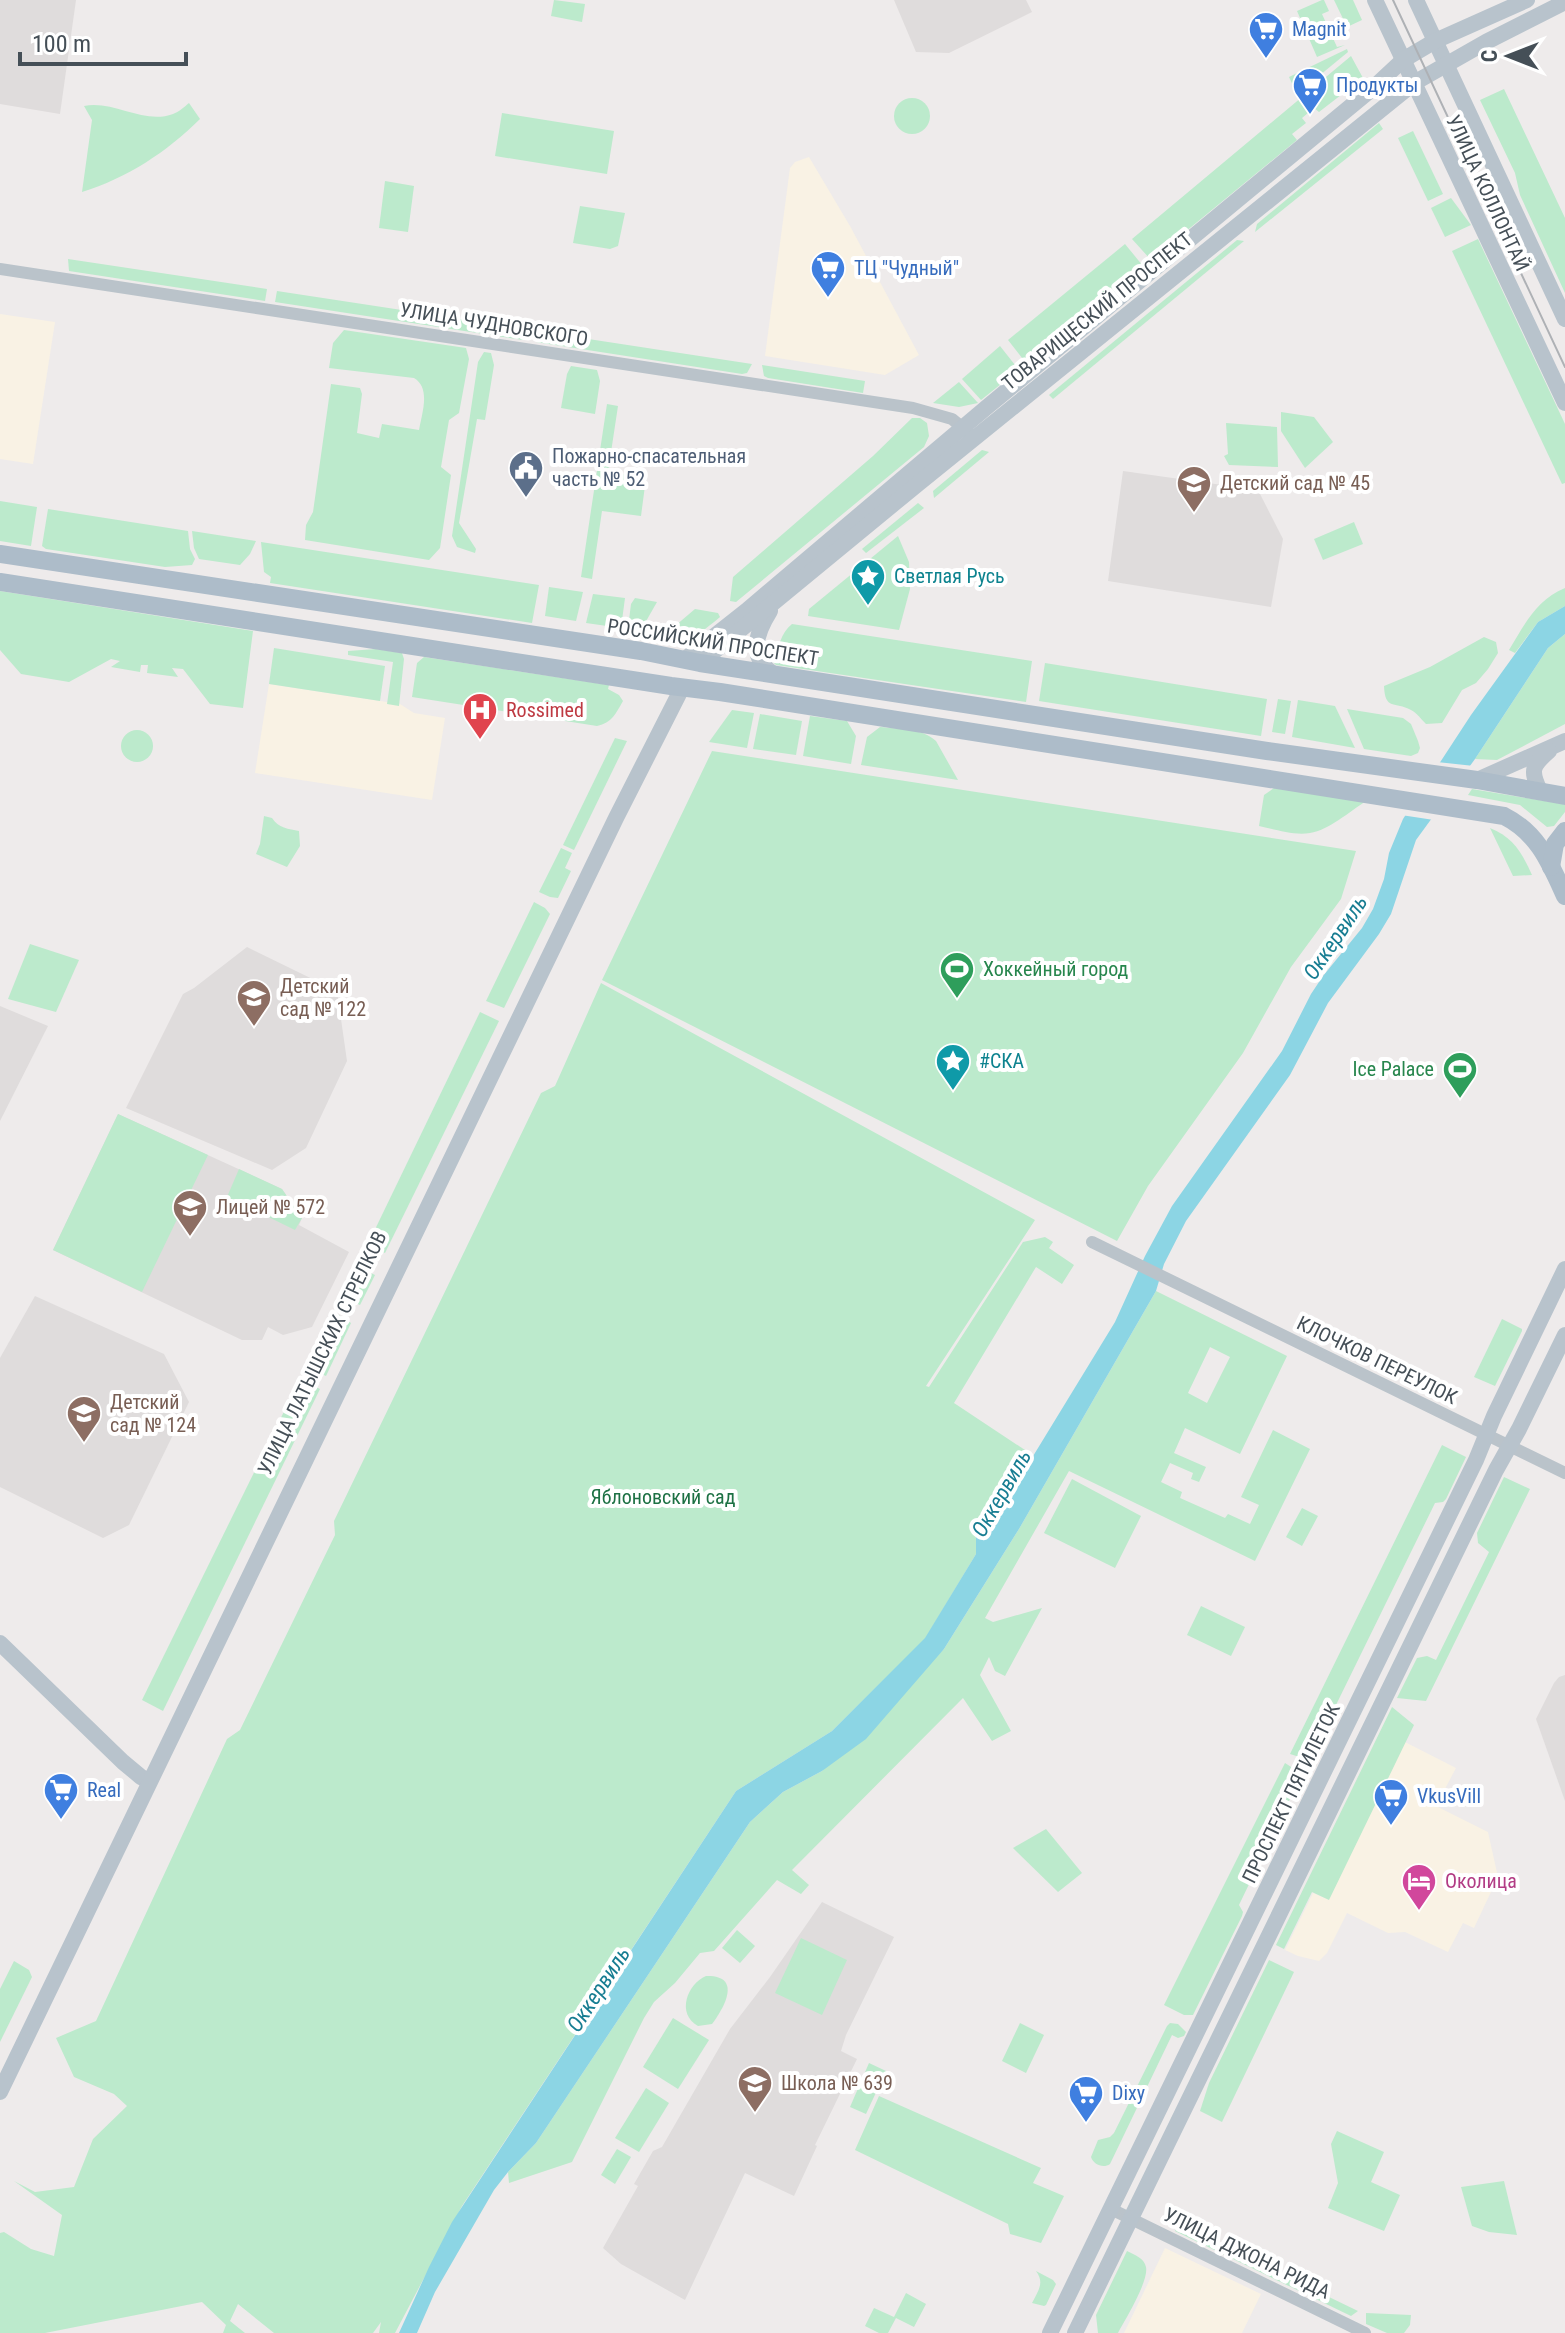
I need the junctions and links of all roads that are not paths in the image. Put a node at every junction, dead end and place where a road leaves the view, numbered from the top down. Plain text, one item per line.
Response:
1 (1375, 0) edge
2 (1416, 0) edge
3 (1527, 0) edge
4 (1565, 2) edge
5 (1435, 41) junction
6 (1403, 60) junction
7 (1446, 65) junction
8 (1414, 83) junction
9 (0, 269) edge
10 (1565, 319) edge
11 (1565, 403) edge
12 (968, 433) junction
13 (0, 554) edge
14 (0, 582) edge
15 (777, 601) junction
16 (692, 662) junction
17 (775, 675) junction
18 (676, 687) junction
19 (1561, 743) edge
20 (1477, 780) junction
21 (1540, 791) junction
22 (1565, 796) edge
23 (1565, 831) edge
24 (1551, 867) junction
25 (1565, 896) edge
26 (1092, 1242) dead end
27 (1565, 1269) edge
28 (1565, 1335) edge
29 (1486, 1435) junction
30 (1509, 1446) junction
31 (1565, 1473) edge
32 (0, 1643) edge
33 (145, 1779) junction
34 (0, 2066) edge
35 (0, 2092) edge
36 (1111, 2209) junction
37 (1131, 2219) junction
38 (1083, 2316) junction
39 (1050, 2333) edge
40 (1075, 2333) edge
41 (1090, 2333) edge
42 (1365, 2333) edge

1 - 6 street, УЛИЦА КОЛЛОНТАЙ
2 - 5 street, УЛИЦА КОЛЛОНТАЙ
3 - 5 street, ТОВАРИЩЕСКИЙ ПРОСПЕКТ
4 - 7 street, ТОВАРИЩЕСКИЙ ПРОСПЕКТ
5 - 6 street, ТОВАРИЩЕСКИЙ ПРОСПЕКТ
5 - 7 street, УЛИЦА КОЛЛОНТАЙ
6 - 8 street, УЛИЦА КОЛЛОНТАЙ
6 - 12 street, ТОВАРИЩЕСКИЙ ПРОСПЕКТ
7 - 8 street, ТОВАРИЩЕСКИЙ ПРОСПЕКТ
7 - 10 street, УЛИЦА КОЛЛОНТАЙ
8 - 11 street, УЛИЦА КОЛЛОНТАЙ
8 - 12 street, ТОВАРИЩЕСКИЙ ПРОСПЕКТ
9 - 12 street, УЛИЦА ЧУДНОВСКОГО
12 - 15 street, ТОВАРИЩЕСКИЙ ПРОСПЕКТ
12 - 16 street, ТОВАРИЩЕСКИЙ ПРОСПЕКТ
13 - 16 main road, РОССИЙСКИЙ ПРОСПЕКТ
14 - 18 main road
15 - 16 street, ТОВАРИЩЕСКИЙ ПРОСПЕКТ
15 - 17 street
16 - 17 main road, РОССИЙСКИЙ ПРОСПЕКТ
16 - 18 main road, УЛИЦА ЛАТЫШСКИХ СТРЕЛКОВ
17 - 20 main road, РОССИЙСКИЙ ПРОСПЕКТ
18 - 24 main road
18 - 33 street, УЛИЦА ЛАТЫШСКИХ СТРЕЛКОВ
19 - 20 street
19 - 21 street
20 - 21 main road
21 - 22 main road
23 - 24 main road
24 - 25 main road
26 - 29 street, КЛОЧКОВ ПЕРЕУЛОК
27 - 29 street, ПРОСПЕКТ ПЯТИЛЕТОК
28 - 30 street
29 - 30 street, КЛОЧКОВ ПЕРЕУЛОК
29 - 36 street, ПРОСПЕКТ ПЯТИЛЕТОК
30 - 31 street, КЛОЧКОВ ПЕРЕУЛОК
30 - 37 street
32 - 33 street
33 - 34 street, УЛИЦА ЛАТЫШСКИХ СТРЕЛКОВ
33 - 35 street, УЛИЦА ЛАТЫШСКИХ СТРЕЛКОВ
36 - 37 street, УЛИЦА ДЖОНА РИДА
36 - 39 street, ПРОСПЕКТ ПЯТИЛЕТОК
37 - 38 street
37 - 42 street, УЛИЦА ДЖОНА РИДА
38 - 40 street
38 - 41 street

